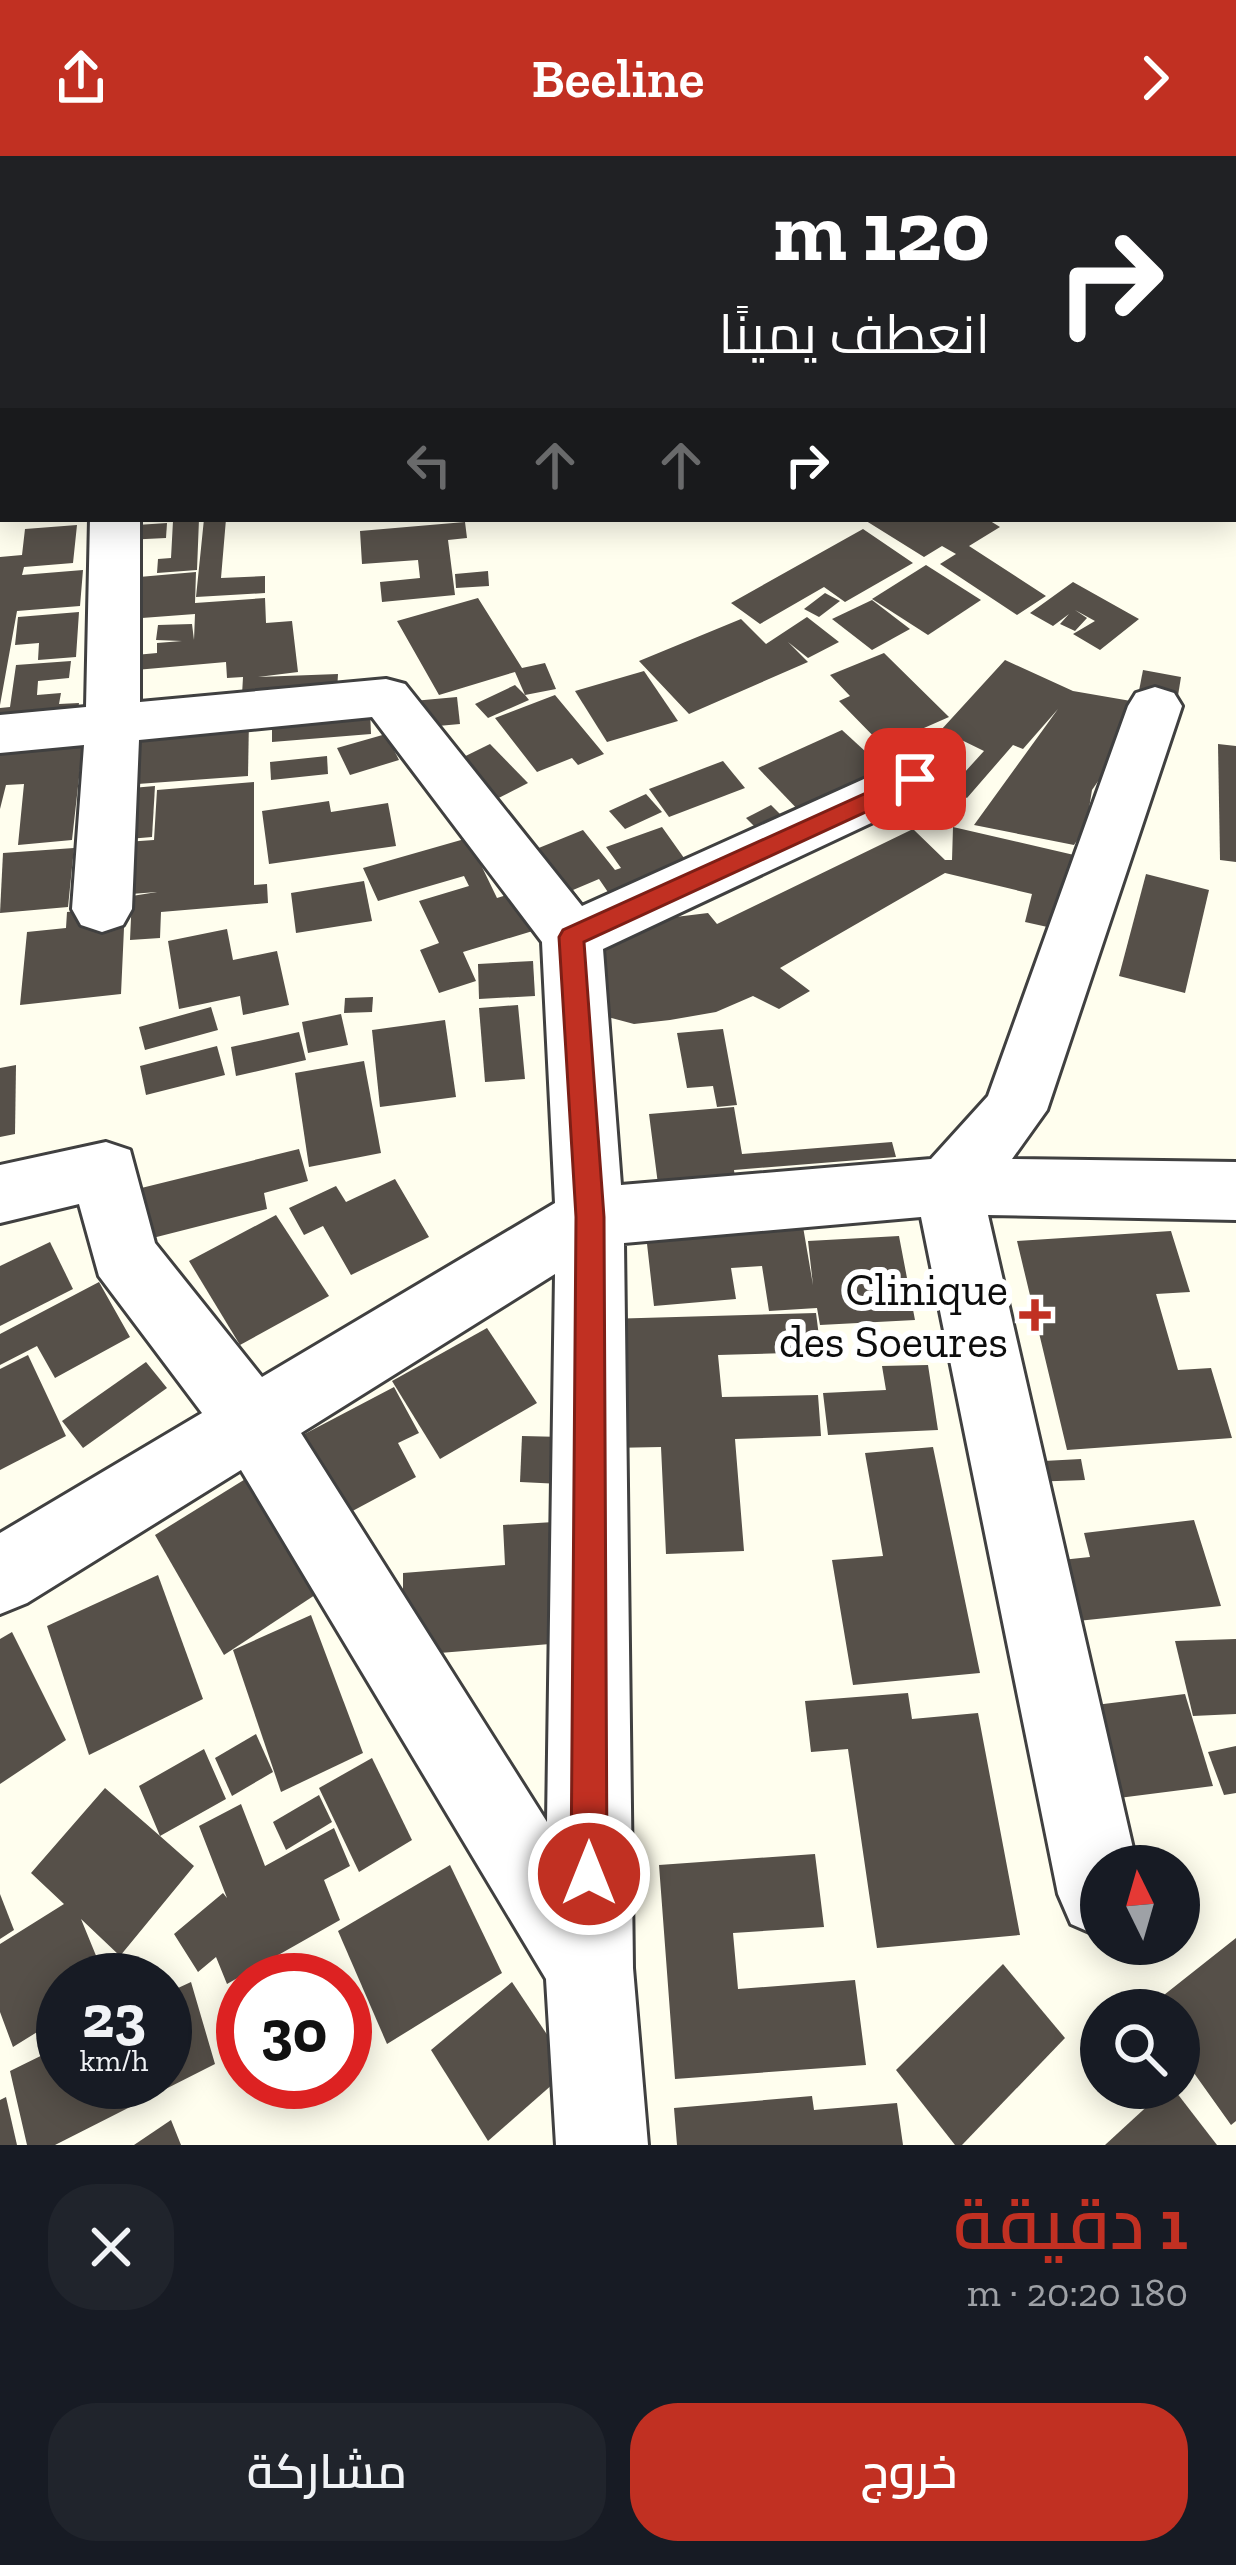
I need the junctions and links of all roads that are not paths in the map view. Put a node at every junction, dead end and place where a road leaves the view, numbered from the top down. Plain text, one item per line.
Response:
1 (115, 522) edge
2 (1155, 706) dead end
3 (113, 722) junction
4 (0, 734) edge
5 (915, 779) dead end
6 (101, 908) dead end
7 (572, 937) junction
8 (948, 1186) junction
9 (1236, 1191) edge
10 (0, 1194) edge
11 (590, 1217) junction
12 (253, 1421) junction
13 (0, 1576) edge
14 (1090, 1845) edge
15 (589, 1968) junction
16 (602, 2145) edge

1 - 3 street
2 - 8 street
3 - 4 street
3 - 6 street
3 - 7 street
5 - 7 street
7 - 11 street
8 - 9 street
8 - 11 street
8 - 14 street
10 - 12 street
11 - 12 street
11 - 15 street
12 - 13 street
12 - 15 street
15 - 16 street

